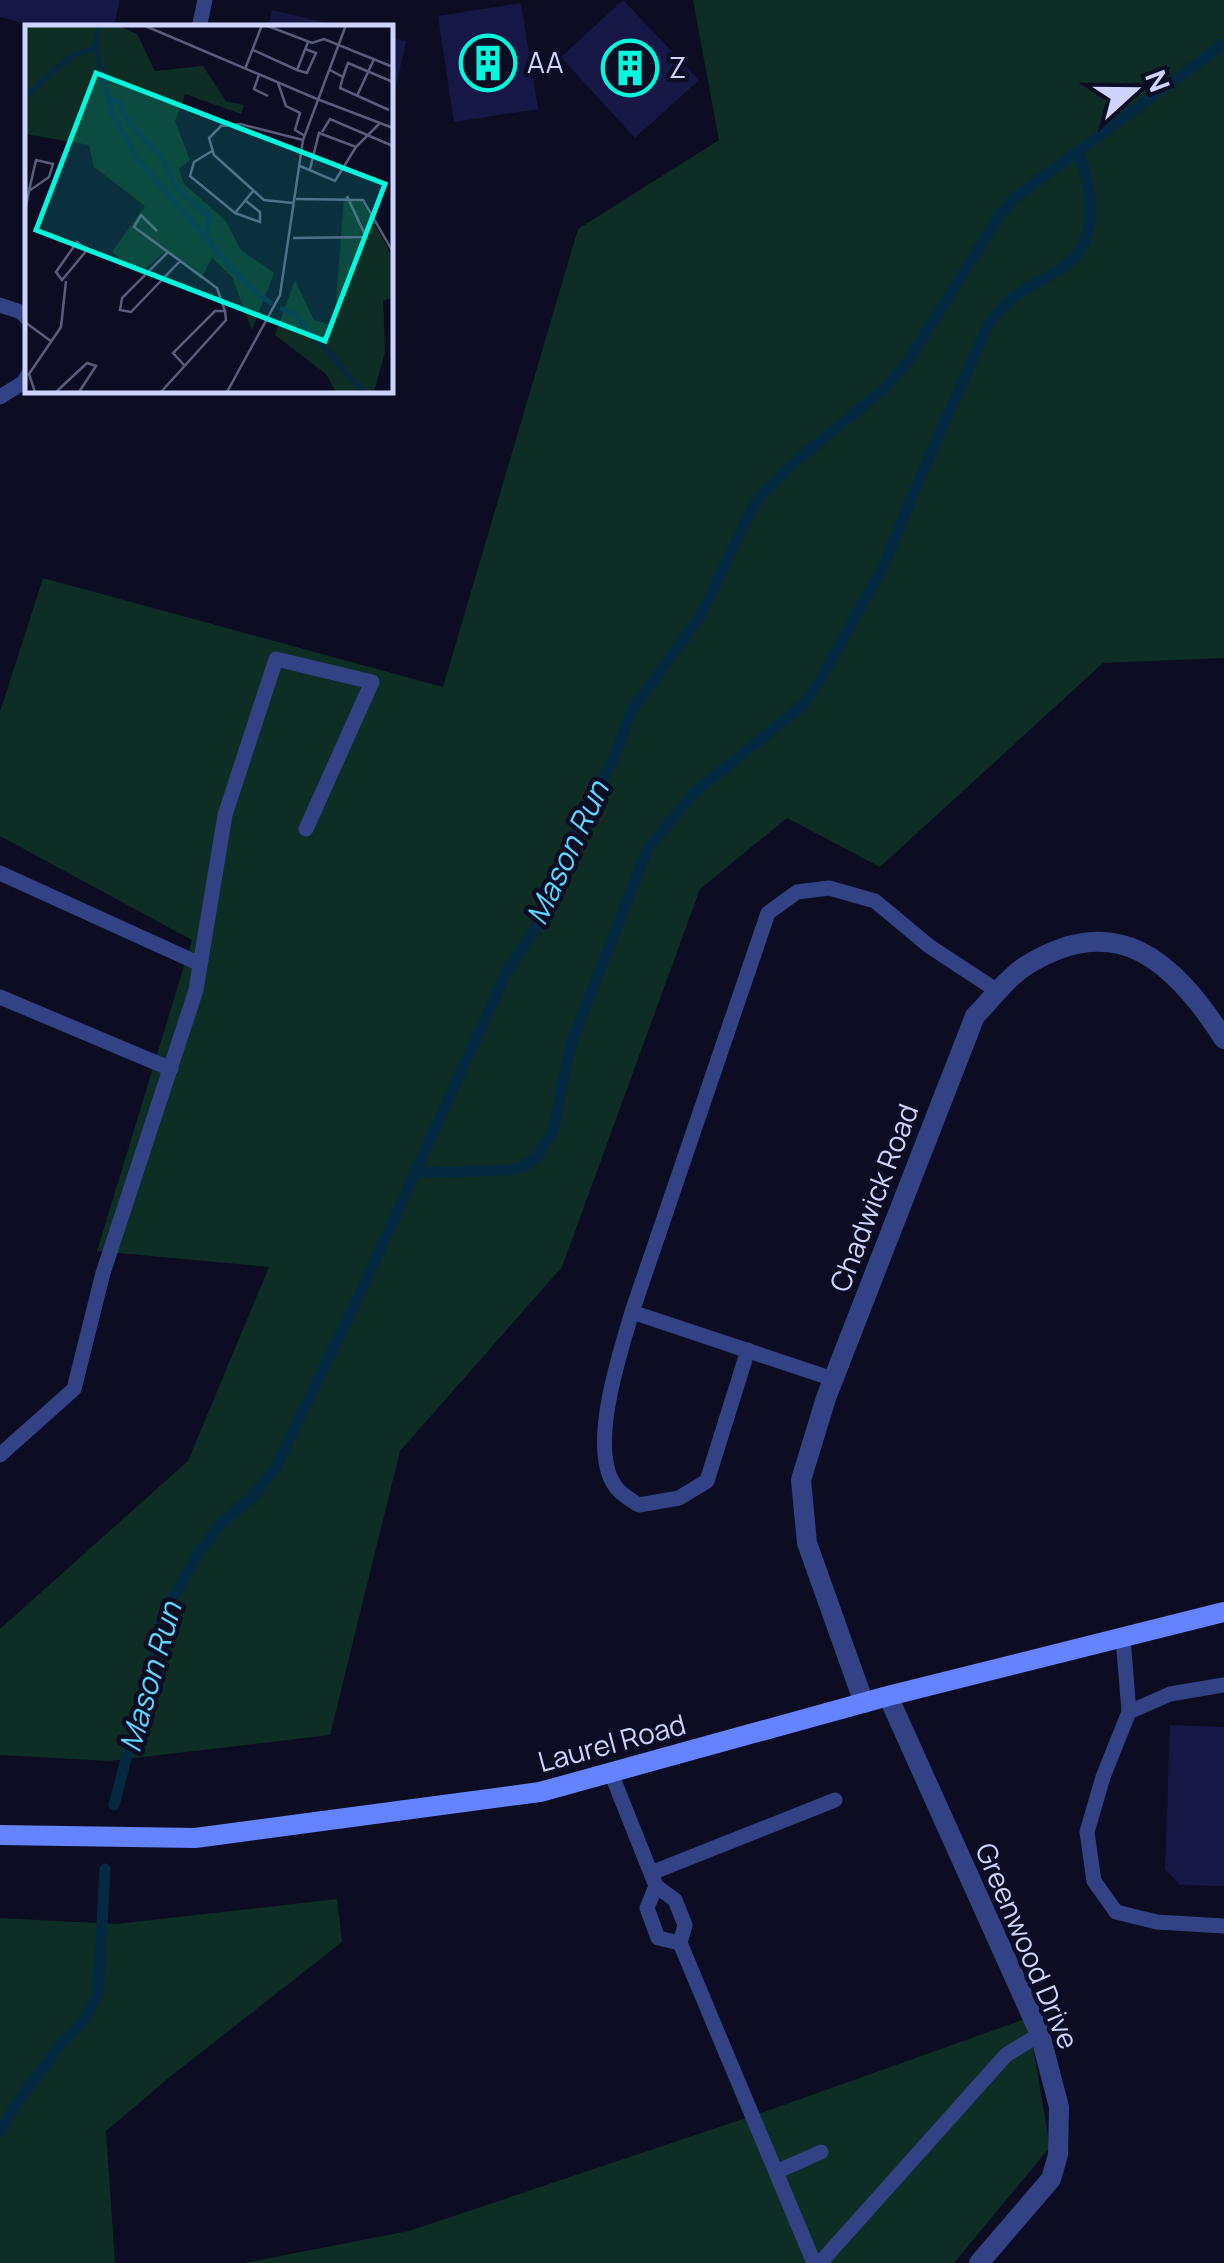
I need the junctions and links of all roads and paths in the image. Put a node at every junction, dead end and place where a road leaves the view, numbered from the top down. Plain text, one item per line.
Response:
1 (205, 0) edge
2 (200, 25) edge
3 (0, 305) edge
4 (25, 316) edge
5 (25, 380) edge
6 (0, 397) edge
7 (306, 829) dead end
8 (0, 873) edge
9 (200, 964) junction
10 (998, 992) junction
11 (0, 996) edge
12 (1224, 1039) edge
13 (170, 1069) junction
14 (632, 1312) junction
15 (748, 1350) junction
16 (834, 1379) junction
17 (0, 1455) edge
18 (1224, 1612) edge
19 (1123, 1638) junction
20 (1224, 1685) edge
21 (888, 1696) junction
22 (864, 1704) junction
23 (1128, 1712) junction
24 (611, 1773) junction
25 (835, 1800) dead end
26 (0, 1835) edge
27 (653, 1879) junction
28 (1224, 1926) edge
29 (680, 1943) junction
30 (1040, 2034) junction
31 (821, 2152) dead end
32 (776, 2172) junction
33 (817, 2263) edge
34 (979, 2263) edge

1 - 2 lane
3 - 4 lane
5 - 6 lane
7 - 9 lane
8 - 9 lane
9 - 13 lane
10 - 12 street, Chadwick Road
10 - 14 lane
10 - 16 street, Chadwick Road
11 - 13 lane
13 - 17 lane
14 - 15 lane
14 - 15 lane
15 - 16 lane
16 - 22 street, Chadwick Road
18 - 19 main road, Laurel Road
19 - 21 main road, Laurel Road
19 - 23 lane
20 - 23 lane
21 - 22 main road, Laurel Road
21 - 30 street, Greenwood Drive
22 - 24 main road, Laurel Road
23 - 28 lane
24 - 26 main road, Laurel Road
24 - 27 lane
25 - 27 lane
27 - 29 lane
27 - 29 lane
29 - 32 lane
30 - 33 lane
30 - 34 street, Greenwood Drive
31 - 32 lane
32 - 33 lane

